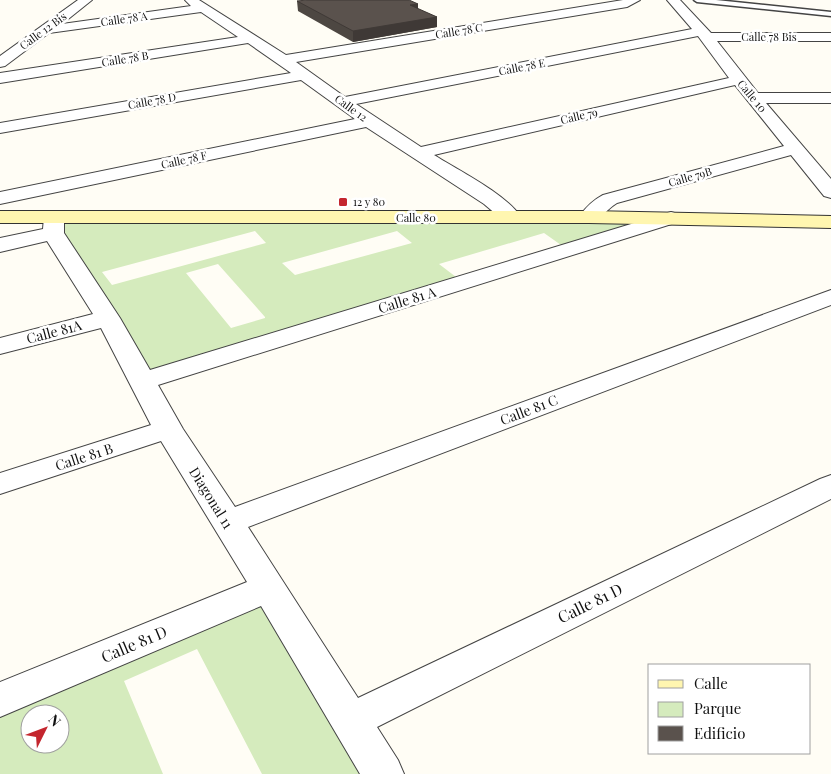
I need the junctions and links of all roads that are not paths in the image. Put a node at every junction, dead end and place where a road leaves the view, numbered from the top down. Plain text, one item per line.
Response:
1 (86, 0) edge
2 (634, 0) edge
3 (673, 0) edge
4 (697, 0) edge
5 (197, 4) edge
6 (831, 14) edge
7 (40, 33) junction
8 (704, 34) junction
9 (9, 37) dead end
10 (831, 37) edge
11 (250, 39) junction
12 (283, 60) junction
13 (0, 62) edge
14 (303, 75) junction
15 (0, 78) edge
16 (739, 80) junction
17 (755, 98) junction
18 (831, 98) edge
19 (342, 102) junction
20 (369, 121) junction
21 (0, 128) edge
22 (797, 149) junction
23 (419, 153) junction
24 (831, 192) edge
25 (0, 198) edge
26 (0, 217) edge
27 (511, 217) junction
28 (589, 217) junction
29 (671, 218) junction
30 (831, 222) edge
31 (53, 225) junction
32 (0, 245) edge
33 (829, 299) edge
34 (108, 318) junction
35 (0, 346) edge
36 (142, 381) junction
37 (168, 429) junction
38 (0, 484) edge
39 (831, 486) edge
40 (226, 523) junction
41 (269, 588) junction
42 (0, 700) edge
43 (350, 721) junction
44 (382, 774) edge

1 - 7 street, Calle 12 Bis
2 - 12 street, Calle 78 C
3 - 8 street, Calle 10
4 - 6 lane
5 - 7 street, Calle 78 A
5 - 11 street, Calle 12
7 - 9 street
7 - 13 street, Calle 12 Bis
8 - 10 street, Calle 78 Bis
8 - 16 street, Calle 10
8 - 19 street, Calle 78 E
11 - 12 street, Calle 12
11 - 15 street, Calle 78 B
12 - 14 street, Calle 12
14 - 19 street, Calle 12
14 - 21 street, Calle 78 D
16 - 17 street, Calle 10
16 - 23 street, Calle 79
17 - 18 street
17 - 22 street, Calle 10
19 - 20 street, Calle 12
20 - 23 street, Calle 12
20 - 25 street, Calle 78 F
22 - 24 street, Calle 10
22 - 28 street, Calle 79B
23 - 27 street, Calle 12
26 - 31 street, Calle 80
27 - 28 street, Calle 80
27 - 31 street, Calle 80
28 - 29 street, Calle 80
29 - 30 street, Calle 80
29 - 36 street, Calle 81 A
31 - 32 street
31 - 34 street, Diagonal 11
33 - 40 street, Calle 81 C
34 - 35 street, Calle 81A
34 - 36 street, Diagonal 11
36 - 37 street, Diagonal 11
37 - 38 street, Calle 81 B
37 - 40 street, Diagonal 11
39 - 43 street, Calle 81 D
40 - 41 street, Diagonal 11
41 - 42 street, Calle 81 D
41 - 43 street, Diagonal 11
43 - 44 street, Diagonal 11

